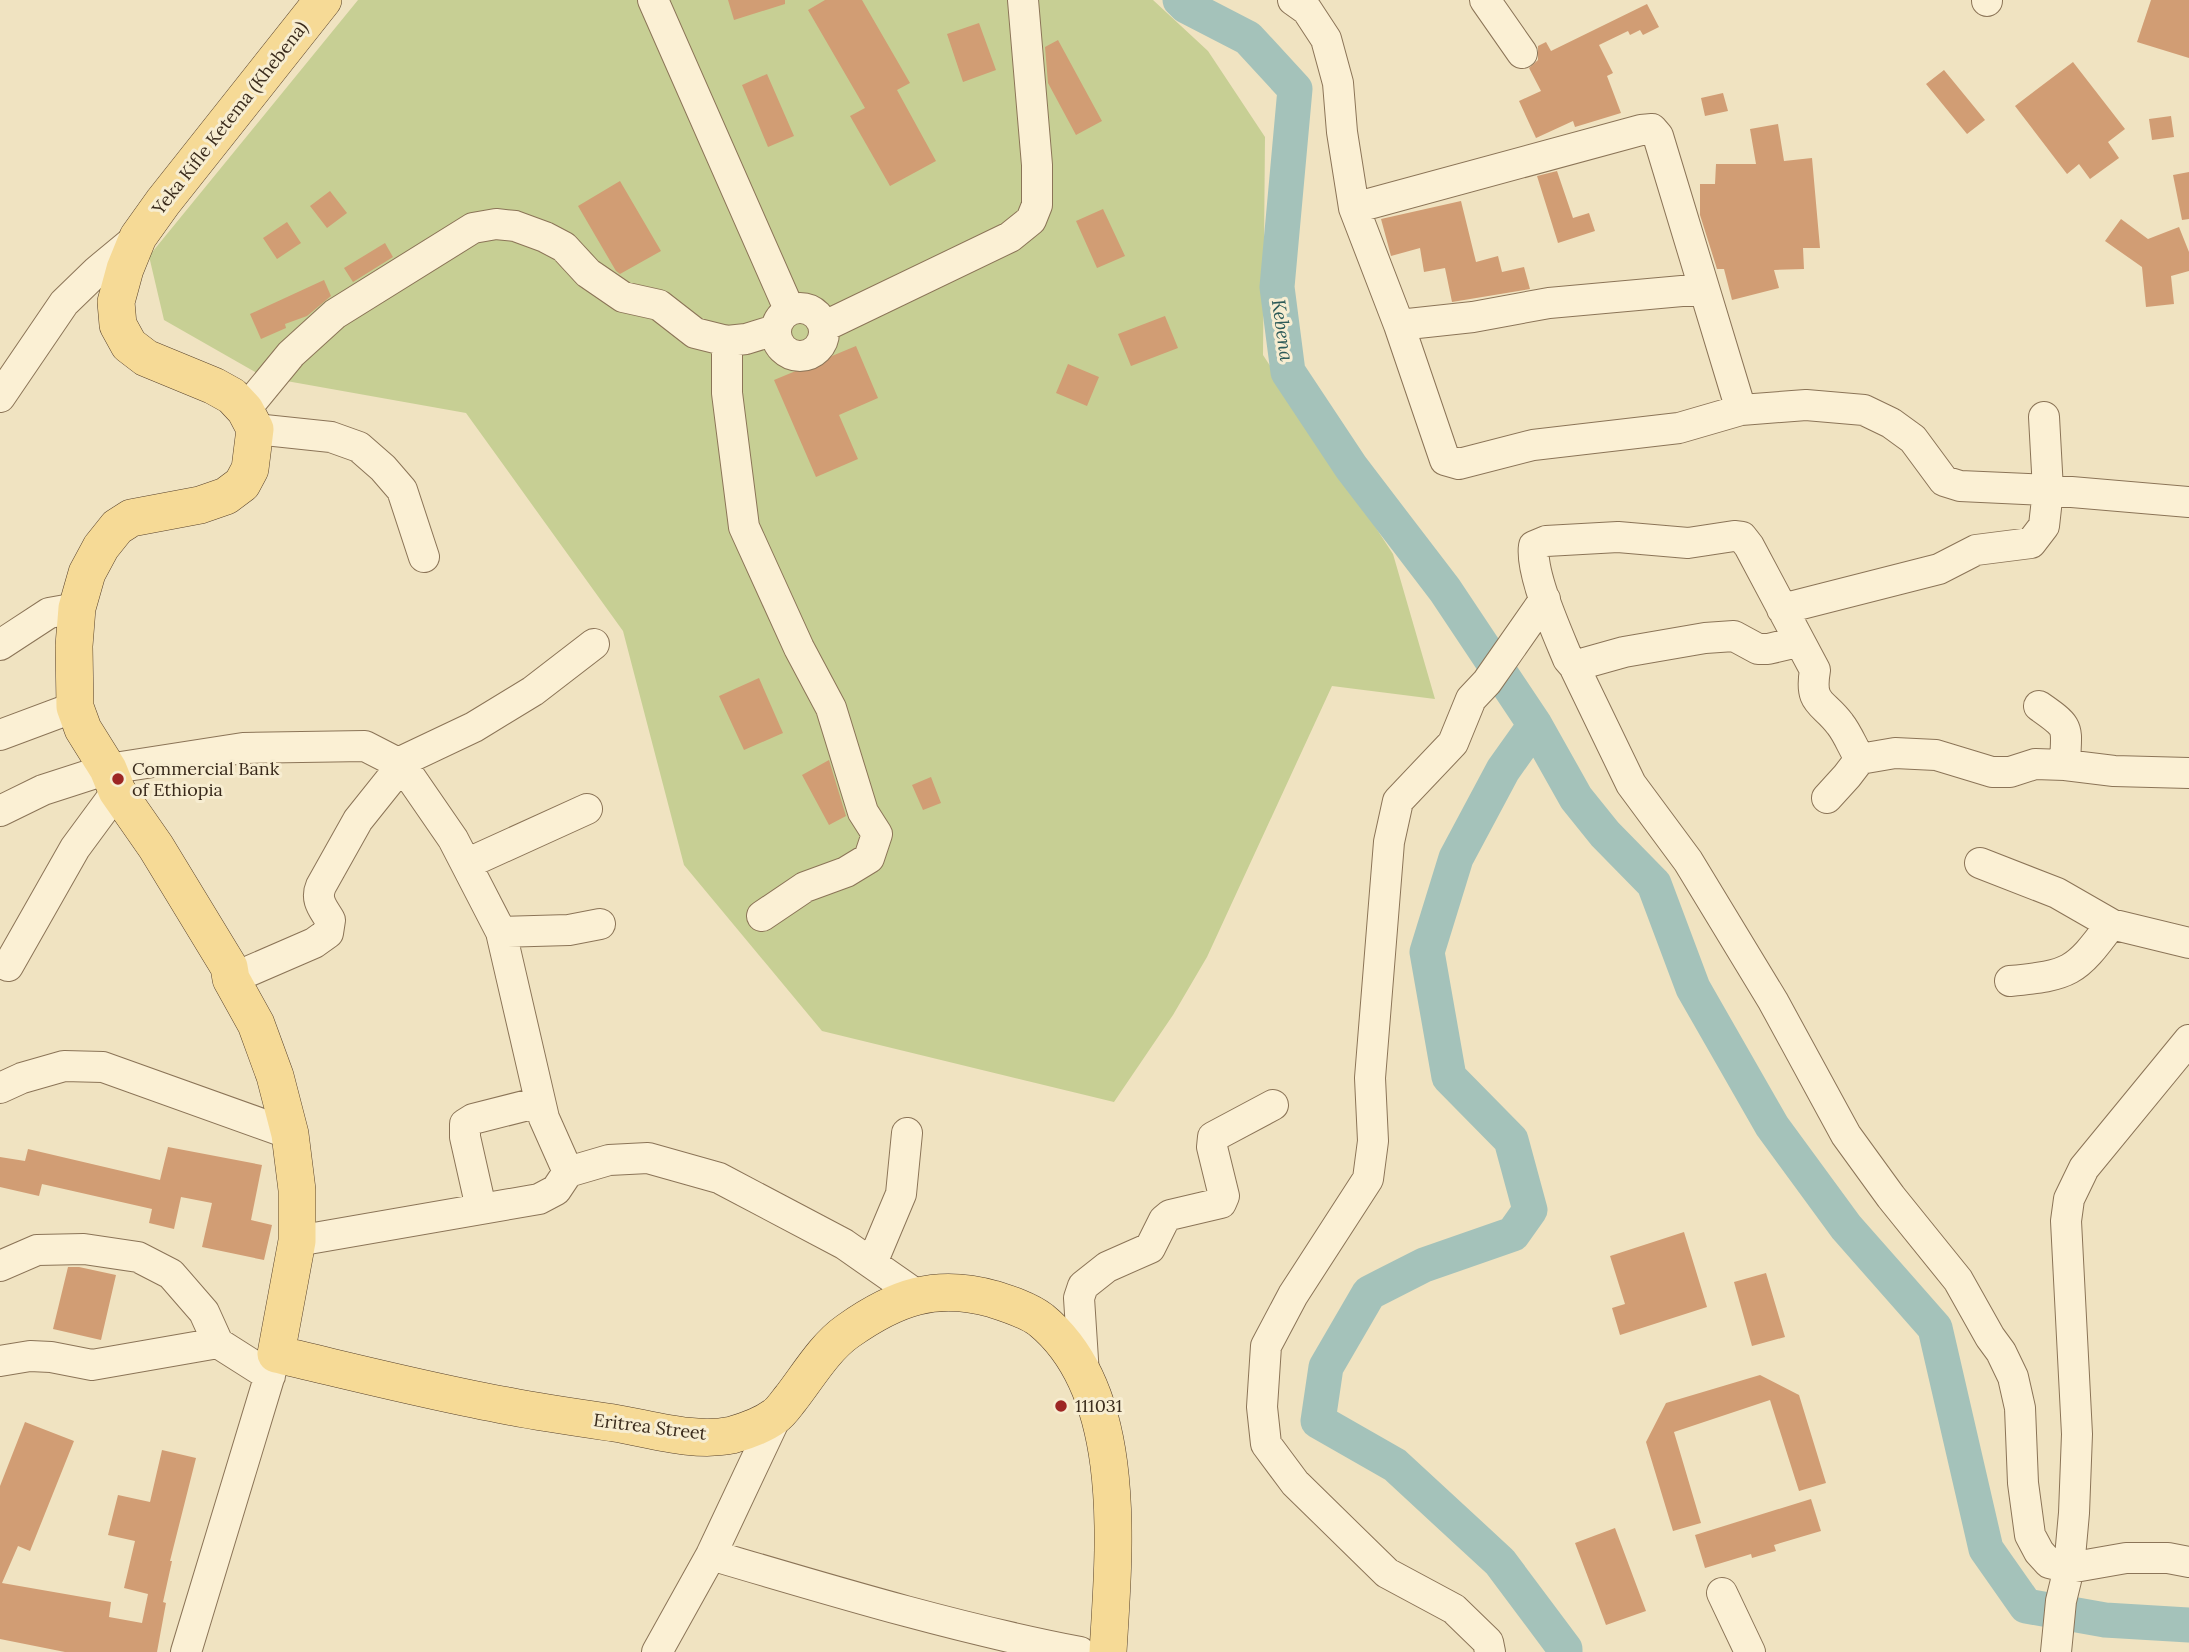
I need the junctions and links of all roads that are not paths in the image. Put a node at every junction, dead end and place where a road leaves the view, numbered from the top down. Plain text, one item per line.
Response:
1 (323, 0) edge
2 (653, 0) edge
3 (1023, 0) edge
4 (1293, 0) edge
5 (1485, 0) edge
6 (1522, 53) dead end
7 (1354, 208) junction
8 (138, 237) junction
9 (1704, 289) junction
10 (782, 320) junction
11 (1399, 325) junction
12 (825, 326) junction
13 (727, 341) junction
14 (0, 397) edge
15 (1741, 410) junction
16 (2044, 417) dead end
17 (250, 420) junction
18 (2048, 490) junction
19 (2189, 502) edge
20 (424, 557) dead end
21 (1545, 599) junction
22 (77, 608) junction
23 (1782, 609) junction
24 (1798, 642) junction
25 (594, 644) dead end
26 (0, 645) edge
27 (1574, 666) junction
28 (2039, 706) dead end
29 (75, 707) junction
30 (0, 735) edge
31 (1860, 759) junction
32 (846, 761) junction
33 (400, 764) junction
34 (2065, 765) junction
35 (2189, 773) edge
36 (872, 778) dead end
37 (112, 780) junction
38 (1827, 797) dead end
39 (587, 809) dead end
40 (0, 811) edge
41 (1980, 863) dead end
42 (466, 864) junction
43 (762, 916) dead end
44 (600, 924) dead end
45 (2111, 924) junction
46 (501, 932) junction
47 (2189, 943) edge
48 (8, 966) dead end
49 (231, 979) junction
50 (2010, 981) dead end
51 (2189, 1040) edge
52 (0, 1088) edge
53 (540, 1102) junction
54 (1273, 1105) dead end
55 (907, 1133) dead end
56 (290, 1134) junction
57 (568, 1172) junction
58 (481, 1208) junction
59 (297, 1241) junction
60 (872, 1263) junction
61 (0, 1266) edge
62 (917, 1294) junction
63 (218, 1343) junction
64 (0, 1361) edge
65 (273, 1365) junction
66 (1084, 1374) junction
67 (777, 1415) junction
68 (711, 1555) junction
69 (2189, 1562) edge
70 (2069, 1568) junction
71 (1722, 1592) dead end
72 (2056, 1648) edge
73 (186, 1652) edge
74 (657, 1652) edge
75 (1080, 1652) edge
76 (1108, 1652) edge
77 (1490, 1652) edge
78 (1750, 1652) edge

1 - 8 main road, Yeka Kifle Ketema (Khebena)
2 - 10 street
3 - 12 street
4 - 7 street
5 - 6 street
7 - 9 street
7 - 11 street
8 - 14 street
8 - 17 main road, Yeka Kifle Ketema (Khebena)
9 - 11 street
9 - 15 street
10 - 12 street
10 - 12 street
10 - 13 street
11 - 15 street
13 - 17 street
13 - 32 street
15 - 18 street
16 - 18 street
17 - 20 street
17 - 22 main road
18 - 19 street
18 - 23 street
21 - 23 street
21 - 27 street
21 - 77 street
22 - 26 street
22 - 29 main road
23 - 24 street
24 - 27 street
24 - 31 street
25 - 33 street
27 - 70 street
28 - 34 street
29 - 30 street
29 - 37 main road
31 - 34 street
31 - 38 street
32 - 36 street
32 - 43 street
33 - 37 street
33 - 42 street
33 - 49 street
34 - 35 street
37 - 40 street
37 - 48 street
37 - 49 main road
39 - 42 street
41 - 45 street
42 - 46 street
44 - 46 street
45 - 47 street
45 - 50 street
46 - 53 street
49 - 56 main road
51 - 70 street
52 - 56 street
53 - 57 street
53 - 58 street
54 - 66 street
55 - 60 street
56 - 59 main road
57 - 58 street
57 - 60 street
58 - 59 street
59 - 65 main road
60 - 62 street
61 - 63 street
62 - 66 main road, Eritrea Street
62 - 67 main road, Eritrea Street
63 - 64 street
63 - 65 street
65 - 67 main road, Eritrea Street
65 - 73 street
66 - 76 main road, Eritrea Street
67 - 68 street
68 - 74 street
68 - 75 street
69 - 70 street
70 - 72 street
71 - 78 street

